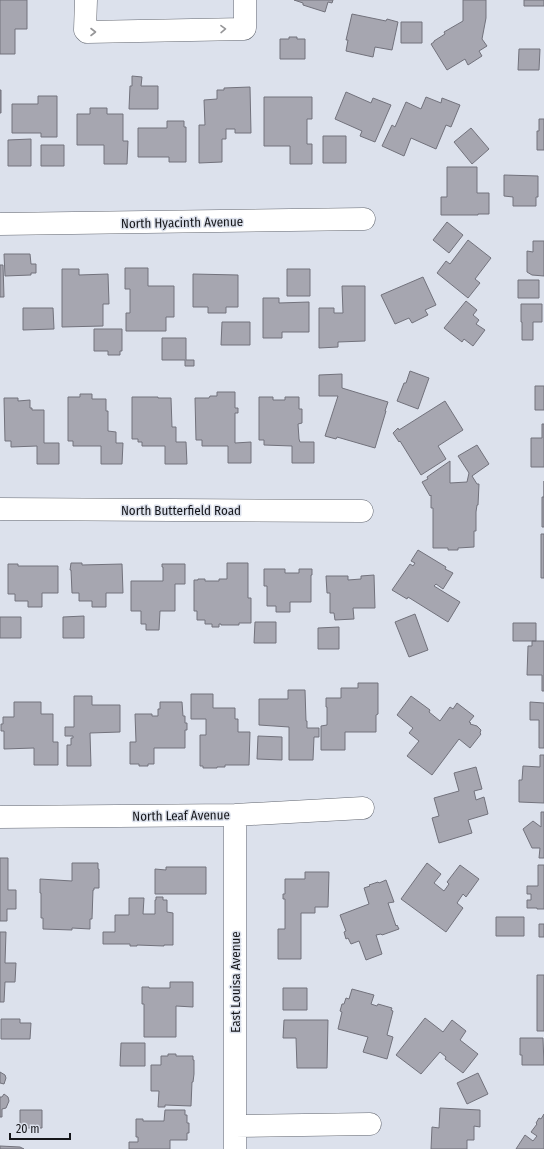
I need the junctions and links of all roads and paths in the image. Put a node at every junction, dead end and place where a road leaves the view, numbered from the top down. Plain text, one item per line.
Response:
1 (86, 0) edge
2 (246, 0) edge
3 (364, 219) dead end
4 (0, 224) edge
5 (0, 509) edge
6 (362, 511) dead end
7 (363, 808) dead end
8 (235, 815) junction
9 (0, 817) edge
10 (370, 1124) dead end
11 (235, 1126) junction
12 (235, 1149) edge

1 -> 2 street
3 - 4 street, North Hyacinth Avenue
5 - 6 street, North Butterfield Road
7 - 8 street, North Leaf Avenue
8 - 9 street, North Leaf Avenue
8 - 11 street, East Louisa Avenue
10 - 11 street
11 - 12 street, East Louisa Avenue

